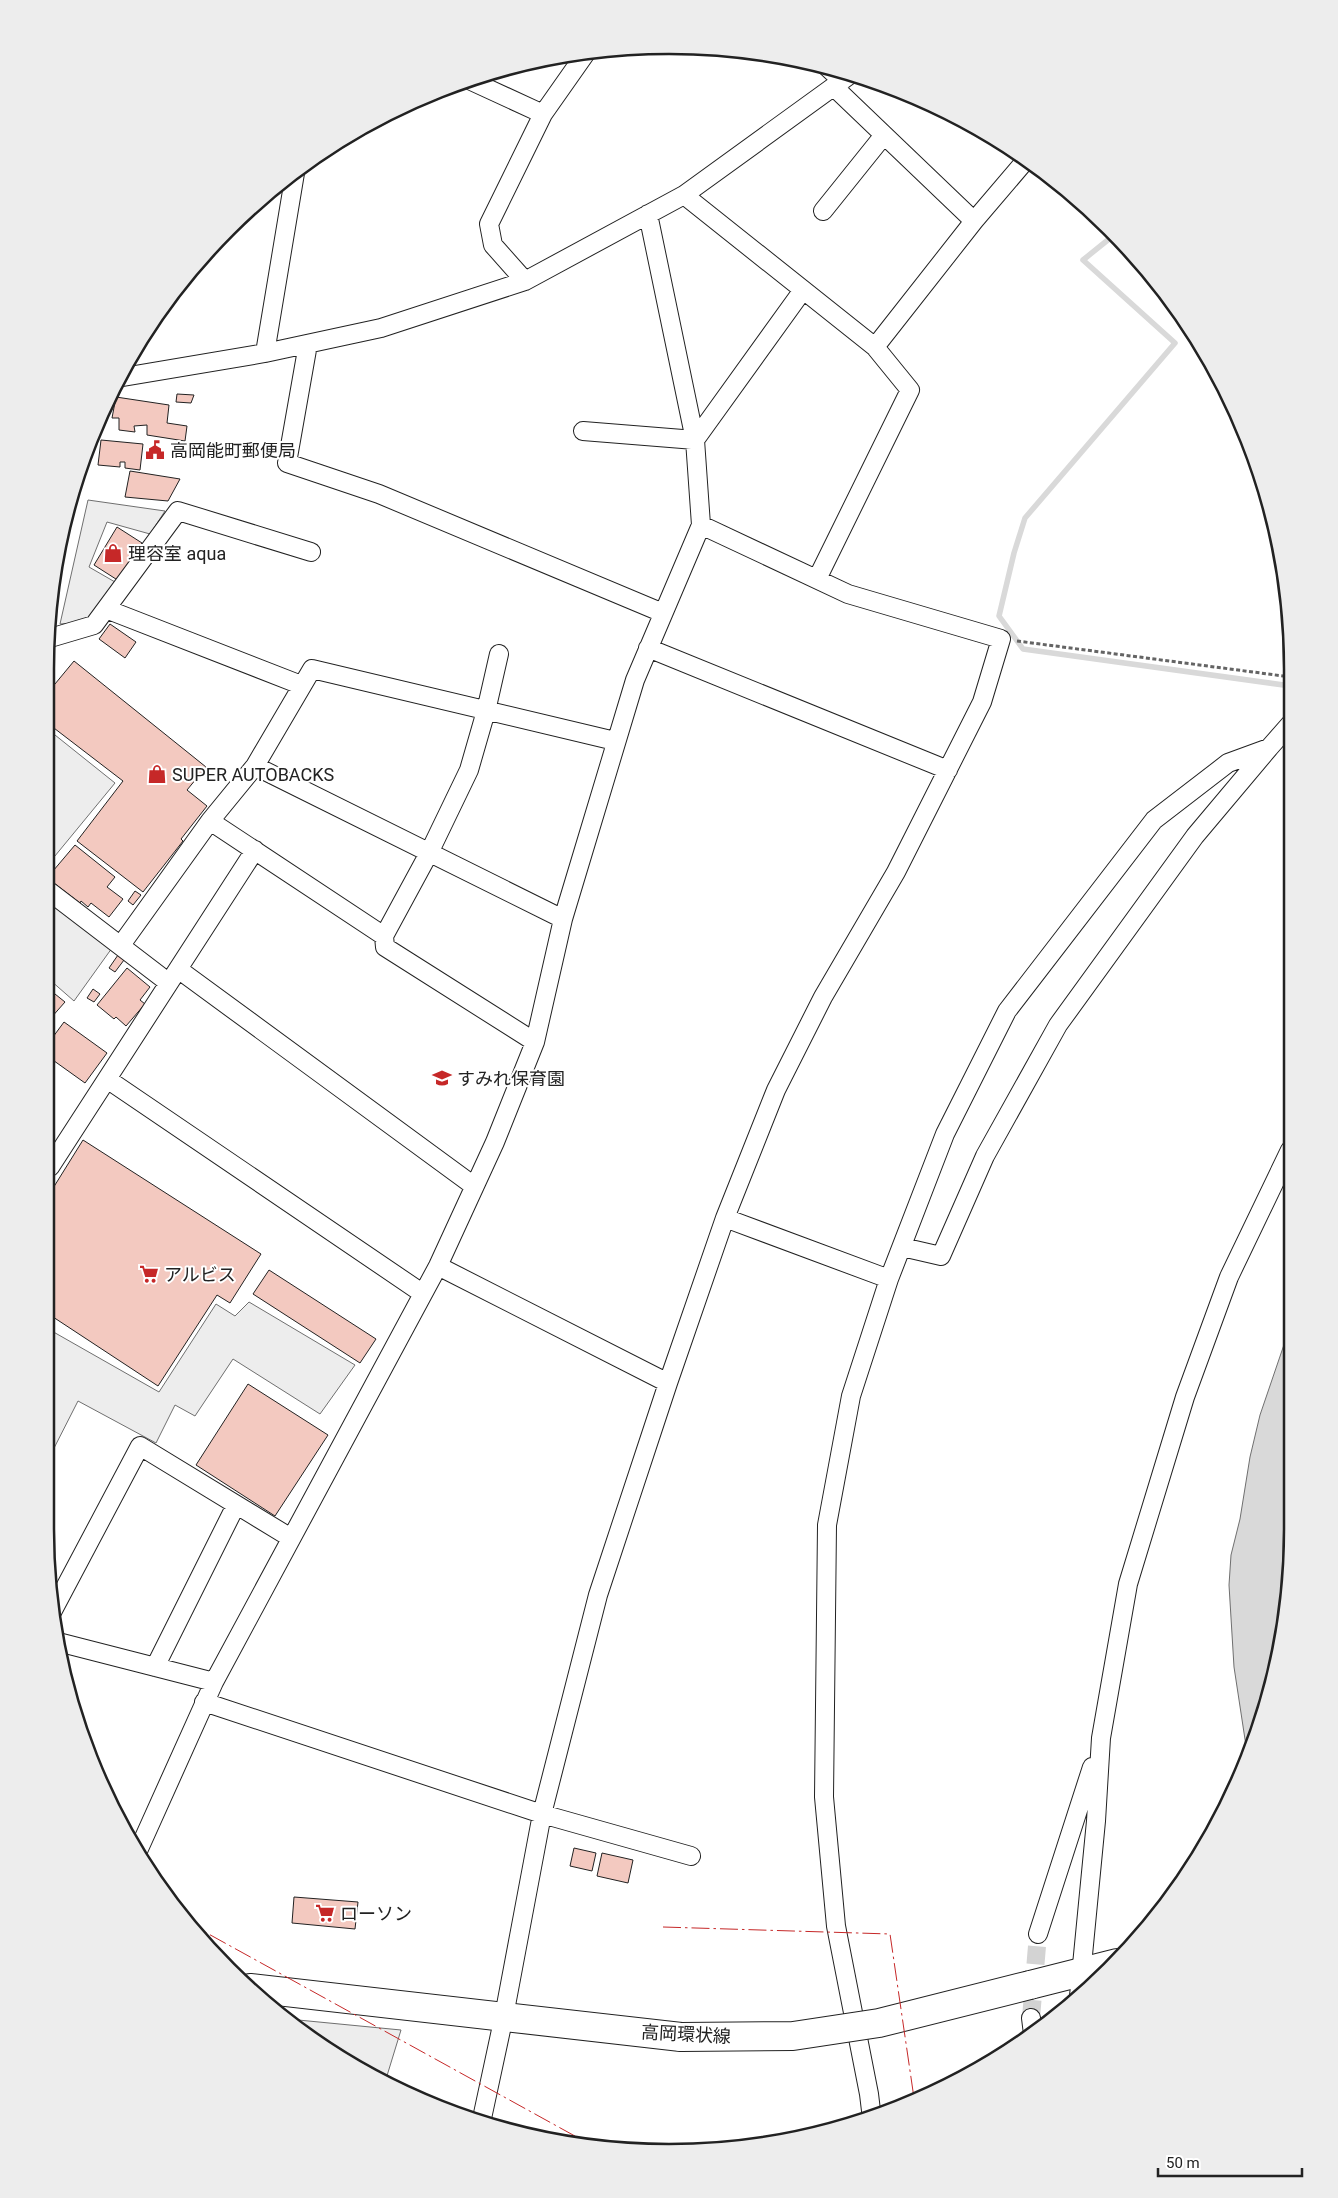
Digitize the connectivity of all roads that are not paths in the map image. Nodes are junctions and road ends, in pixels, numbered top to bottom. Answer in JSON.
{"nodes":[{"id":1,"x":581,"y":60,"type":"edge"},
{"id":2,"x":842,"y":81,"type":"edge"},
{"id":3,"x":478,"y":84,"type":"edge"},
{"id":4,"x":543,"y":114,"type":"junction"},
{"id":5,"x":884,"y":135,"type":"junction"},
{"id":6,"x":1022,"y":165,"type":"edge"},
{"id":7,"x":294,"y":181,"type":"edge"},
{"id":8,"x":684,"y":194,"type":"junction"},
{"id":9,"x":823,"y":211,"type":"dead end"},
{"id":10,"x":648,"y":214,"type":"junction"},
{"id":11,"x":974,"y":221,"type":"junction"},
{"id":12,"x":525,"y":281,"type":"junction"},
{"id":13,"x":803,"y":290,"type":"junction"},
{"id":14,"x":308,"y":344,"type":"junction"},
{"id":15,"x":875,"y":347,"type":"junction"},
{"id":16,"x":265,"y":353,"type":"junction"},
{"id":17,"x":128,"y":376,"type":"edge"},
{"id":18,"x":584,"y":431,"type":"dead end"},
{"id":19,"x":695,"y":440,"type":"junction"},
{"id":20,"x":701,"y":525,"type":"junction"},
{"id":21,"x":311,"y":552,"type":"dead end"},
{"id":22,"x":816,"y":579,"type":"junction"},
{"id":23,"x":106,"y":609,"type":"junction"},
{"id":24,"x":663,"y":613,"type":"junction"},
{"id":25,"x":55,"y":637,"type":"edge"},
{"id":26,"x":648,"y":648,"type":"junction"},
{"id":27,"x":499,"y":654,"type":"dead end"},
{"id":28,"x":301,"y":685,"type":"junction"},
{"id":29,"x":486,"y":710,"type":"junction"},
{"id":30,"x":1284,"y":731,"type":"edge"},
{"id":31,"x":616,"y":742,"type":"junction"},
{"id":32,"x":1269,"y":748,"type":"junction"},
{"id":33,"x":255,"y":766,"type":"junction"},
{"id":34,"x":948,"y":770,"type":"junction"},
{"id":35,"x":210,"y":821,"type":"junction"},
{"id":36,"x":255,"y":850,"type":"junction"},
{"id":37,"x":429,"y":853,"type":"junction"},
{"id":38,"x":54,"y":895,"type":"edge"},
{"id":39,"x":563,"y":919,"type":"junction"},
{"id":40,"x":384,"y":936,"type":"junction"},
{"id":41,"x":120,"y":944,"type":"junction"},
{"id":42,"x":174,"y":976,"type":"junction"},
{"id":43,"x":535,"y":1042,"type":"junction"},
{"id":44,"x":107,"y":1079,"type":"junction"},
{"id":45,"x":54,"y":1161,"type":"edge"},
{"id":46,"x":1284,"y":1162,"type":"edge"},
{"id":47,"x":474,"y":1186,"type":"junction"},
{"id":48,"x":725,"y":1218,"type":"junction"},
{"id":49,"x":902,"y":1247,"type":"junction"},
{"id":50,"x":438,"y":1266,"type":"junction"},
{"id":51,"x":890,"y":1280,"type":"junction"},
{"id":52,"x":422,"y":1293,"type":"junction"},
{"id":53,"x":668,"y":1382,"type":"junction"},
{"id":54,"x":236,"y":1505,"type":"junction"},
{"id":55,"x":291,"y":1538,"type":"junction"},
{"id":56,"x":58,"y":1601,"type":"edge"},
{"id":57,"x":65,"y":1644,"type":"edge"},
{"id":58,"x":155,"y":1668,"type":"junction"},
{"id":59,"x":214,"y":1682,"type":"junction"},
{"id":60,"x":204,"y":1702,"type":"junction"},
{"id":61,"x":1101,"y":1738,"type":"junction"},
{"id":62,"x":542,"y":1814,"type":"junction"},
{"id":63,"x":141,"y":1845,"type":"edge"},
{"id":64,"x":691,"y":1856,"type":"dead end"},
{"id":65,"x":1038,"y":1934,"type":"tunnel mouth"},
{"id":66,"x":1093,"y":1975,"type":"edge"},
{"id":67,"x":260,"y":1989,"type":"edge"},
{"id":68,"x":504,"y":2016,"type":"junction"},
{"id":69,"x":871,"y":2110,"type":"edge"},
{"id":70,"x":483,"y":2115,"type":"edge"}],
"edges":[{"from":1,"to":4,"type":"street"},
{"from":2,"to":5,"type":"street"},
{"from":2,"to":8,"type":"street"},
{"from":3,"to":4,"type":"street"},
{"from":4,"to":12,"type":"street"},
{"from":5,"to":9,"type":"street"},
{"from":5,"to":11,"type":"street"},
{"from":6,"to":11,"type":"street"},
{"from":7,"to":16,"type":"street"},
{"from":8,"to":10,"type":"street"},
{"from":8,"to":13,"type":"street"},
{"from":10,"to":12,"type":"street"},
{"from":10,"to":19,"type":"street"},
{"from":11,"to":15,"type":"street"},
{"from":12,"to":14,"type":"street"},
{"from":13,"to":15,"type":"street"},
{"from":13,"to":19,"type":"street"},
{"from":14,"to":16,"type":"street"},
{"from":14,"to":24,"type":"street"},
{"from":15,"to":22,"type":"street"},
{"from":16,"to":17,"type":"street"},
{"from":18,"to":19,"type":"street"},
{"from":19,"to":20,"type":"street"},
{"from":20,"to":22,"type":"street"},
{"from":20,"to":24,"type":"street"},
{"from":21,"to":23,"type":"street"},
{"from":22,"to":34,"type":"street"},
{"from":23,"to":25,"type":"street"},
{"from":23,"to":28,"type":"street"},
{"from":24,"to":26,"type":"street"},
{"from":26,"to":31,"type":"street"},
{"from":26,"to":34,"type":"street"},
{"from":27,"to":29,"type":"street"},
{"from":28,"to":29,"type":"street"},
{"from":28,"to":33,"type":"street"},
{"from":29,"to":31,"type":"street"},
{"from":29,"to":37,"type":"street"},
{"from":30,"to":32,"type":"street"},
{"from":31,"to":39,"type":"street"},
{"from":32,"to":49,"type":"street"},
{"from":32,"to":49,"type":"street"},
{"from":33,"to":35,"type":"street"},
{"from":33,"to":37,"type":"street"},
{"from":34,"to":48,"type":"street"},
{"from":35,"to":36,"type":"street"},
{"from":35,"to":41,"type":"street"},
{"from":36,"to":40,"type":"street"},
{"from":36,"to":42,"type":"street"},
{"from":37,"to":39,"type":"street"},
{"from":37,"to":40,"type":"street"},
{"from":38,"to":41,"type":"street"},
{"from":39,"to":43,"type":"street"},
{"from":40,"to":43,"type":"street"},
{"from":41,"to":42,"type":"street"},
{"from":42,"to":44,"type":"street"},
{"from":42,"to":47,"type":"street"},
{"from":43,"to":47,"type":"street"},
{"from":44,"to":45,"type":"street"},
{"from":44,"to":52,"type":"street"},
{"from":46,"to":61,"type":"street"},
{"from":47,"to":50,"type":"street"},
{"from":48,"to":51,"type":"street"},
{"from":48,"to":53,"type":"street"},
{"from":49,"to":51,"type":"street"},
{"from":50,"to":52,"type":"street"},
{"from":50,"to":53,"type":"street"},
{"from":51,"to":69,"type":"street"},
{"from":52,"to":55,"type":"street"},
{"from":53,"to":62,"type":"street"},
{"from":54,"to":55,"type":"street"},
{"from":54,"to":56,"type":"street"},
{"from":54,"to":58,"type":"street"},
{"from":55,"to":59,"type":"street"},
{"from":57,"to":58,"type":"street"},
{"from":58,"to":59,"type":"street"},
{"from":59,"to":60,"type":"street"},
{"from":60,"to":62,"type":"street"},
{"from":60,"to":63,"type":"street"},
{"from":61,"to":65,"type":"street"},
{"from":61,"to":66,"type":"street"},
{"from":62,"to":64,"type":"street"},
{"from":62,"to":68,"type":"street"},
{"from":66,"to":68,"type":"main road","name":"高岡環状線","bridge":true},
{"from":67,"to":68,"type":"main road","name":"高岡環状線"},
{"from":68,"to":70,"type":"street"}]}
